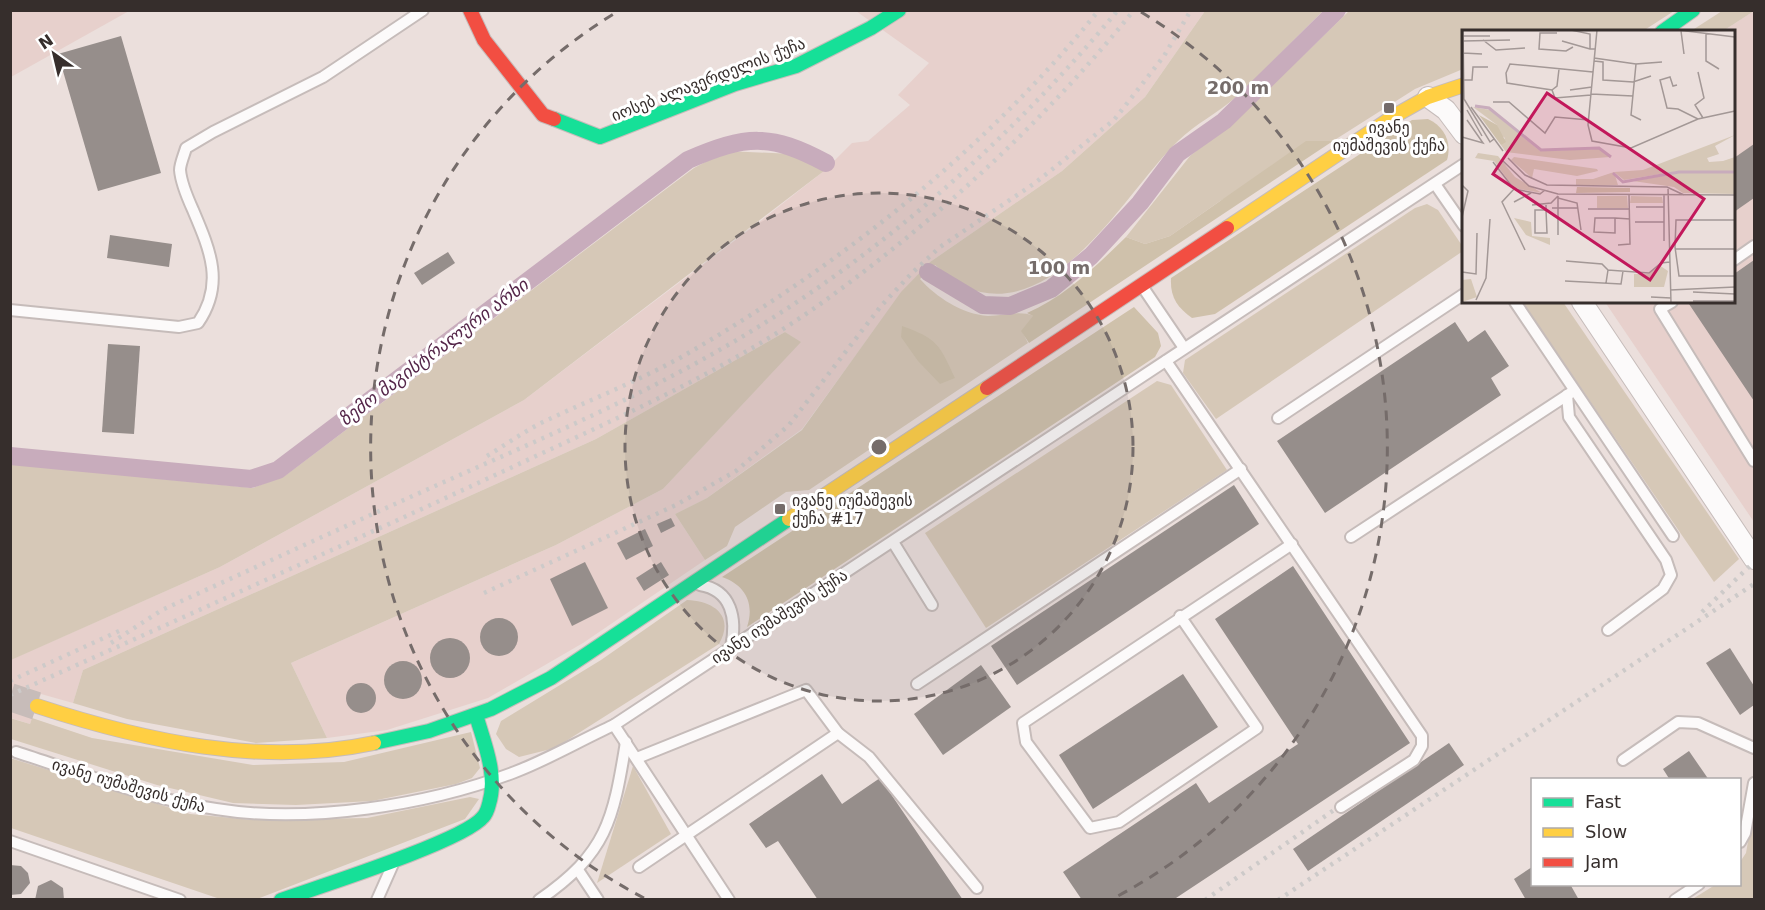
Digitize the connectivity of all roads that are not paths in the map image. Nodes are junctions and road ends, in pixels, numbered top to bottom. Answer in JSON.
{"nodes":[{"id":1,"x":423,"y":10,"type":"edge"},
{"id":2,"x":470,"y":10,"type":"edge"},
{"id":3,"x":899,"y":10,"type":"edge"},
{"id":4,"x":1693,"y":10,"type":"edge"},
{"id":5,"x":1665,"y":30,"type":"edge"},
{"id":6,"x":1462,"y":86,"type":"edge"},
{"id":7,"x":1428,"y":97,"type":"junction"},
{"id":8,"x":1462,"y":131,"type":"edge"},
{"id":9,"x":1462,"y":165,"type":"edge"},
{"id":10,"x":1435,"y":184,"type":"junction"},
{"id":11,"x":1462,"y":223,"type":"edge"},
{"id":12,"x":1755,"y":246,"type":"edge"},
{"id":13,"x":1735,"y":259,"type":"edge"},
{"id":14,"x":1140,"y":283,"type":"junction"},
{"id":15,"x":1462,"y":295,"type":"edge"},
{"id":16,"x":1516,"y":303,"type":"edge"},
{"id":17,"x":1583,"y":303,"type":"edge"},
{"id":18,"x":1670,"y":303,"type":"edge"},
{"id":19,"x":10,"y":310,"type":"edge"},
{"id":20,"x":1184,"y":348,"type":"junction"},
{"id":21,"x":1166,"y":361,"type":"junction"},
{"id":22,"x":1571,"y":393,"type":"junction"},
{"id":23,"x":1278,"y":418,"type":"dead end"},
{"id":24,"x":1755,"y":461,"type":"edge"},
{"id":25,"x":1241,"y":469,"type":"junction"},
{"id":26,"x":1673,"y":536,"type":"dead end"},
{"id":27,"x":1351,"y":537,"type":"dead end"},
{"id":28,"x":893,"y":542,"type":"junction"},
{"id":29,"x":1292,"y":544,"type":"junction"},
{"id":30,"x":1755,"y":559,"type":"edge"},
{"id":31,"x":689,"y":583,"type":"junction"},
{"id":32,"x":932,"y":605,"type":"dead end"},
{"id":33,"x":1180,"y":616,"type":"junction"},
{"id":34,"x":1608,"y":630,"type":"dead end"},
{"id":35,"x":731,"y":647,"type":"junction"},
{"id":36,"x":917,"y":684,"type":"dead end"},
{"id":37,"x":37,"y":706,"type":"tunnel mouth"},
{"id":38,"x":476,"y":715,"type":"junction"},
{"id":39,"x":614,"y":725,"type":"junction"},
{"id":40,"x":838,"y":733,"type":"junction"},
{"id":41,"x":626,"y":742,"type":"junction"},
{"id":42,"x":1755,"y":748,"type":"edge"},
{"id":43,"x":16,"y":752,"type":"dead end"},
{"id":44,"x":637,"y":758,"type":"junction"},
{"id":45,"x":1623,"y":760,"type":"dead end"},
{"id":46,"x":492,"y":780,"type":"junction"},
{"id":47,"x":1755,"y":783,"type":"edge"},
{"id":48,"x":1341,"y":807,"type":"dead end"},
{"id":49,"x":686,"y":835,"type":"junction"},
{"id":50,"x":1741,"y":840,"type":"edge"},
{"id":51,"x":10,"y":841,"type":"edge"},
{"id":52,"x":397,"y":855,"type":"junction"},
{"id":53,"x":639,"y":867,"type":"dead end"},
{"id":54,"x":578,"y":870,"type":"junction"},
{"id":55,"x":1697,"y":886,"type":"edge"},
{"id":56,"x":977,"y":888,"type":"dead end"},
{"id":57,"x":180,"y":900,"type":"edge"},
{"id":58,"x":280,"y":900,"type":"edge"},
{"id":59,"x":377,"y":900,"type":"edge"},
{"id":60,"x":539,"y":900,"type":"edge"},
{"id":61,"x":598,"y":900,"type":"edge"},
{"id":62,"x":729,"y":900,"type":"edge"},
{"id":63,"x":1675,"y":900,"type":"edge"}],
"edges":[{"from":1,"to":19,"type":"lane"},
{"from":2,"to":3,"type":"street","name":"იოსებ ალავერდელის ქუჩა"},
{"from":4,"to":5,"type":"street"},
{"from":6,"to":7,"type":"street"},
{"from":7,"to":8,"type":"street"},
{"from":7,"to":14,"type":"street"},
{"from":9,"to":10,"type":"lane","name":"ივანე იუმაშევის ქუჩა"},
{"from":10,"to":11,"type":"lane"},
{"from":10,"to":20,"type":"lane","name":"ივანე იუმაშევის ქუჩა"},
{"from":12,"to":13,"type":"lane"},
{"from":14,"to":20,"type":"lane"},
{"from":14,"to":31,"type":"street"},
{"from":15,"to":23,"type":"lane"},
{"from":16,"to":22,"type":"lane"},
{"from":17,"to":30,"type":"street"},
{"from":18,"to":24,"type":"lane"},
{"from":20,"to":21,"type":"lane","name":"ივანე იუმაშევის ქუჩა"},
{"from":21,"to":25,"type":"lane"},
{"from":21,"to":28,"type":"lane","name":"ივანე იუმაშევის ქუჩა"},
{"from":22,"to":26,"type":"lane"},
{"from":22,"to":27,"type":"lane"},
{"from":22,"to":34,"type":"lane"},
{"from":25,"to":29,"type":"lane"},
{"from":25,"to":36,"type":"lane"},
{"from":28,"to":32,"type":"lane"},
{"from":28,"to":35,"type":"lane","name":"ივანე იუმაშევის ქუჩა"},
{"from":29,"to":33,"type":"lane"},
{"from":29,"to":48,"type":"lane"},
{"from":31,"to":35,"type":"lane"},
{"from":31,"to":38,"type":"street"},
{"from":33,"to":33,"type":"lane"},
{"from":35,"to":39,"type":"lane","name":"ივანე იუმაშევის ქუჩა"},
{"from":37,"to":38,"type":"street"},
{"from":38,"to":46,"type":"street"},
{"from":39,"to":41,"type":"lane"},
{"from":39,"to":46,"type":"lane","name":"ივანე იუმაშევის ქუჩა"},
{"from":40,"to":44,"type":"lane"},
{"from":40,"to":49,"type":"lane"},
{"from":40,"to":56,"type":"lane"},
{"from":41,"to":44,"type":"lane"},
{"from":41,"to":54,"type":"lane"},
{"from":42,"to":45,"type":"lane"},
{"from":43,"to":46,"type":"lane","name":"ივანე იუმაშევის ქუჩა"},
{"from":44,"to":49,"type":"lane"},
{"from":46,"to":52,"type":"street"},
{"from":47,"to":50,"type":"lane"},
{"from":49,"to":53,"type":"lane"},
{"from":49,"to":62,"type":"lane"},
{"from":51,"to":57,"type":"lane"},
{"from":52,"to":58,"type":"street"},
{"from":52,"to":59,"type":"lane"},
{"from":54,"to":60,"type":"lane"},
{"from":54,"to":61,"type":"lane"},
{"from":55,"to":63,"type":"lane"}]}
